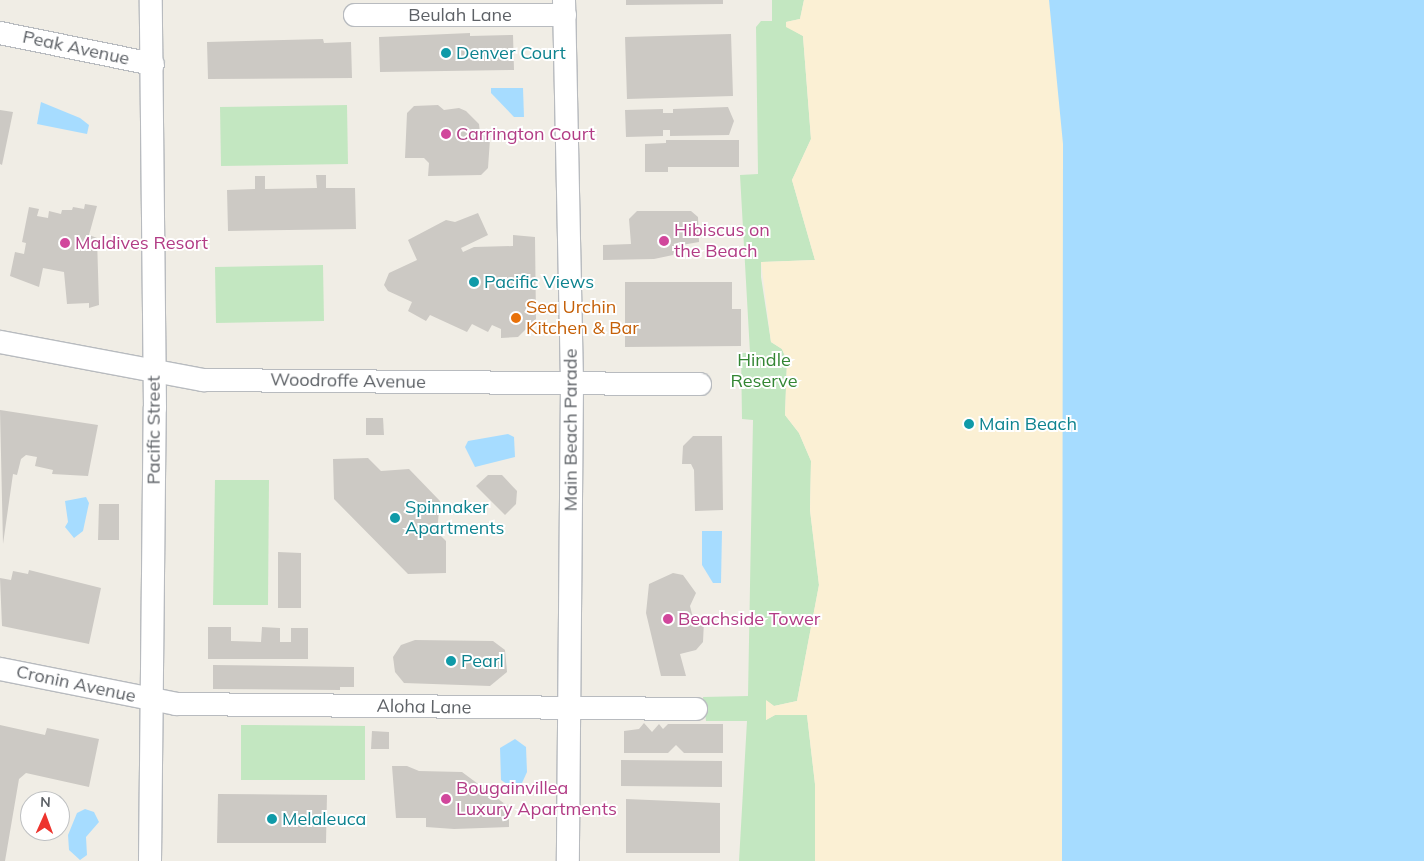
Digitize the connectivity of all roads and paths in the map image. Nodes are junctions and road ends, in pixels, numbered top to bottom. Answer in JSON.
{"nodes":[{"id":1,"x":151,"y":0,"type":"edge"},
{"id":2,"x":565,"y":8,"type":"edge"},
{"id":3,"x":355,"y":15,"type":"dead end"},
{"id":4,"x":0,"y":33,"type":"edge"},
{"id":5,"x":153,"y":64,"type":"junction"},
{"id":6,"x":0,"y":342,"type":"edge"},
{"id":7,"x":155,"y":374,"type":"junction"},
{"id":8,"x":572,"y":384,"type":"junction"},
{"id":9,"x":700,"y":384,"type":"dead end"},
{"id":10,"x":0,"y":669,"type":"edge"},
{"id":11,"x":152,"y":700,"type":"junction"},
{"id":12,"x":569,"y":709,"type":"junction"},
{"id":13,"x":696,"y":709,"type":"dead end"},
{"id":14,"x":150,"y":861,"type":"edge"},
{"id":15,"x":568,"y":861,"type":"edge"}],
"edges":[{"from":1,"to":5,"type":"street","name":"Pacific Street"},
{"from":2,"to":3,"type":"street","name":"Beulah Lane"},
{"from":2,"to":8,"type":"street","name":"Main Beach Parade"},
{"from":4,"to":5,"type":"street","name":"Peak Avenue"},
{"from":5,"to":7,"type":"street","name":"Pacific Street"},
{"from":6,"to":7,"type":"street","name":"Woodroffe Avenue"},
{"from":7,"to":8,"type":"street","name":"Woodroffe Avenue"},
{"from":7,"to":11,"type":"street","name":"Pacific Street"},
{"from":8,"to":9,"type":"street","name":"Woodroffe Avenue"},
{"from":8,"to":12,"type":"street","name":"Main Beach Parade"},
{"from":10,"to":11,"type":"street","name":"Cronin Avenue"},
{"from":11,"to":12,"type":"street","name":"Aloha Lane"},
{"from":11,"to":14,"type":"street","name":"Pacific Street"},
{"from":12,"to":13,"type":"street","name":"Aloha Lane"},
{"from":12,"to":15,"type":"street","name":"Main Beach Parade"}]}
